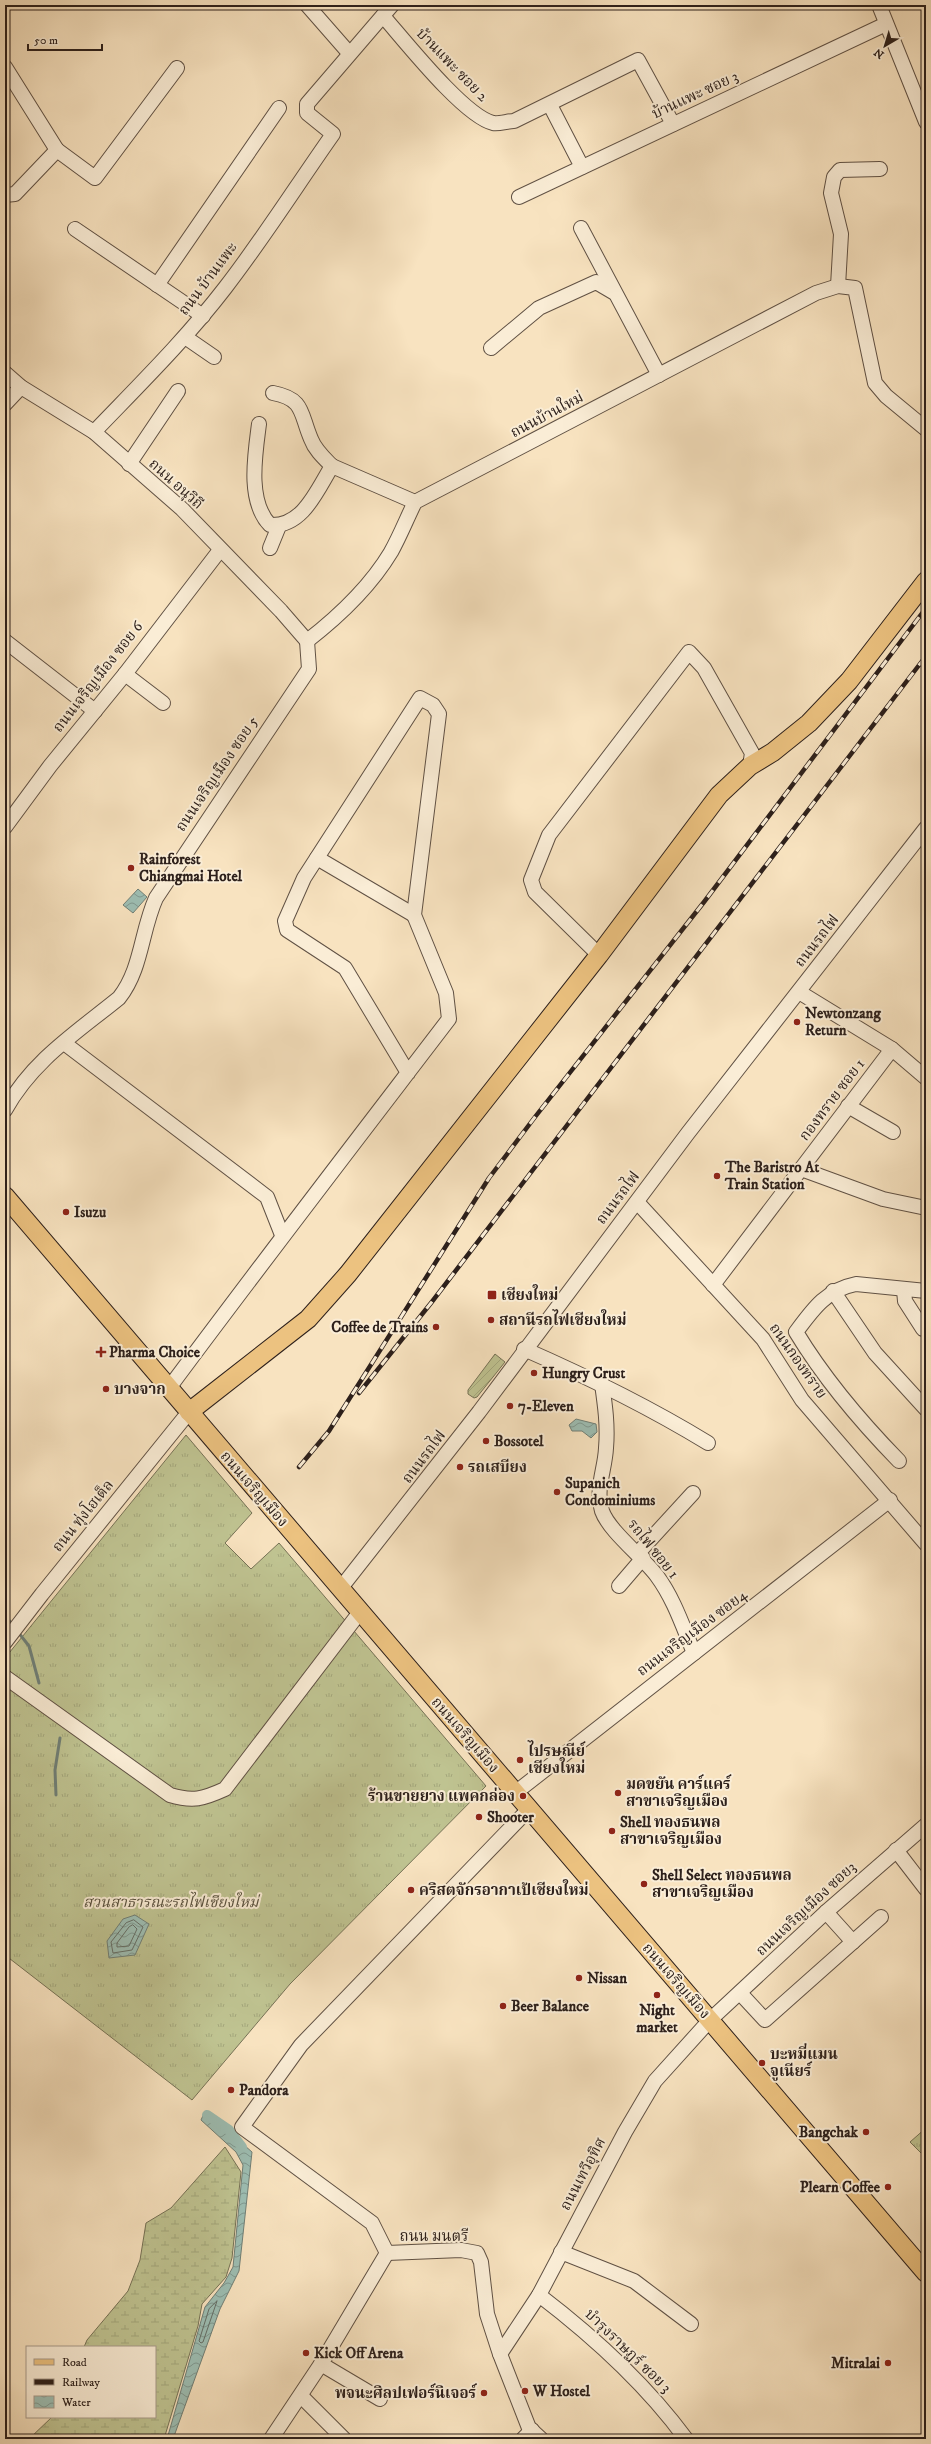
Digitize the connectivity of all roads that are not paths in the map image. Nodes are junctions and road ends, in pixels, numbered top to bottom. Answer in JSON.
{"nodes":[{"id":1,"x":307,"y":5,"type":"edge"},
{"id":2,"x":392,"y":5,"type":"edge"},
{"id":3,"x":882,"y":14,"type":"edge"},
{"id":4,"x":383,"y":16,"type":"junction"},
{"id":5,"x":349,"y":53,"type":"junction"},
{"id":6,"x":5,"y":67,"type":"edge"},
{"id":7,"x":177,"y":68,"type":"dead end"},
{"id":8,"x":550,"y":105,"type":"junction"},
{"id":9,"x":279,"y":108,"type":"dead end"},
{"id":10,"x":926,"y":122,"type":"edge"},
{"id":11,"x":673,"y":124,"type":"junction"},
{"id":12,"x":57,"y":150,"type":"junction"},
{"id":13,"x":582,"y":167,"type":"junction"},
{"id":14,"x":880,"y":169,"type":"dead end"},
{"id":15,"x":5,"y":196,"type":"edge"},
{"id":16,"x":519,"y":197,"type":"dead end"},
{"id":17,"x":581,"y":228,"type":"dead end"},
{"id":18,"x":75,"y":230,"type":"dead end"},
{"id":19,"x":157,"y":285,"type":"junction"},
{"id":20,"x":838,"y":286,"type":"junction"},
{"id":21,"x":614,"y":292,"type":"junction"},
{"id":22,"x":203,"y":316,"type":"junction"},
{"id":23,"x":185,"y":336,"type":"junction"},
{"id":24,"x":491,"y":348,"type":"dead end"},
{"id":25,"x":214,"y":357,"type":"dead end"},
{"id":26,"x":5,"y":373,"type":"edge"},
{"id":27,"x":659,"y":375,"type":"junction"},
{"id":28,"x":21,"y":387,"type":"junction"},
{"id":29,"x":178,"y":391,"type":"dead end"},
{"id":30,"x":273,"y":393,"type":"dead end"},
{"id":31,"x":5,"y":404,"type":"edge"},
{"id":32,"x":259,"y":424,"type":"dead end"},
{"id":33,"x":926,"y":429,"type":"edge"},
{"id":34,"x":94,"y":432,"type":"junction"},
{"id":35,"x":129,"y":464,"type":"junction"},
{"id":36,"x":332,"y":466,"type":"junction"},
{"id":37,"x":416,"y":502,"type":"junction"},
{"id":38,"x":280,"y":526,"type":"junction"},
{"id":39,"x":270,"y":548,"type":"dead end"},
{"id":40,"x":220,"y":550,"type":"junction"},
{"id":41,"x":926,"y":581,"type":"edge"},
{"id":42,"x":5,"y":641,"type":"edge"},
{"id":43,"x":307,"y":641,"type":"junction"},
{"id":44,"x":125,"y":674,"type":"junction"},
{"id":45,"x":163,"y":702,"type":"dead end"},
{"id":46,"x":95,"y":711,"type":"junction"},
{"id":47,"x":750,"y":766,"type":"junction"},
{"id":48,"x":5,"y":827,"type":"edge"},
{"id":49,"x":926,"y":828,"type":"edge"},
{"id":50,"x":317,"y":858,"type":"junction"},
{"id":51,"x":414,"y":915,"type":"junction"},
{"id":52,"x":599,"y":954,"type":"junction"},
{"id":53,"x":799,"y":992,"type":"junction"},
{"id":54,"x":64,"y":1042,"type":"junction"},
{"id":55,"x":892,"y":1050,"type":"junction"},
{"id":56,"x":408,"y":1073,"type":"junction"},
{"id":57,"x":926,"y":1078,"type":"edge"},
{"id":58,"x":848,"y":1106,"type":"junction"},
{"id":59,"x":5,"y":1110,"type":"edge"},
{"id":60,"x":893,"y":1132,"type":"dead end"},
{"id":61,"x":801,"y":1170,"type":"junction"},
{"id":62,"x":5,"y":1196,"type":"edge"},
{"id":63,"x":637,"y":1202,"type":"junction"},
{"id":64,"x":926,"y":1208,"type":"edge"},
{"id":65,"x":282,"y":1235,"type":"junction"},
{"id":66,"x":713,"y":1285,"type":"junction"},
{"id":67,"x":904,"y":1290,"type":"junction"},
{"id":68,"x":833,"y":1291,"type":"junction"},
{"id":69,"x":926,"y":1291,"type":"edge"},
{"id":70,"x":923,"y":1329,"type":"dead end"},
{"id":71,"x":524,"y":1349,"type":"junction"},
{"id":72,"x":602,"y":1384,"type":"junction"},
{"id":73,"x":171,"y":1391,"type":"junction"},
{"id":74,"x":207,"y":1399,"type":"junction"},
{"id":75,"x":926,"y":1409,"type":"edge"},
{"id":76,"x":189,"y":1412,"type":"junction"},
{"id":77,"x":205,"y":1431,"type":"junction"},
{"id":78,"x":708,"y":1443,"type":"dead end"},
{"id":79,"x":899,"y":1461,"type":"dead end"},
{"id":80,"x":693,"y":1493,"type":"dead end"},
{"id":81,"x":890,"y":1500,"type":"junction"},
{"id":82,"x":926,"y":1544,"type":"edge"},
{"id":83,"x":640,"y":1555,"type":"junction"},
{"id":84,"x":619,"y":1586,"type":"dead end"},
{"id":85,"x":340,"y":1590,"type":"junction"},
{"id":86,"x":360,"y":1612,"type":"junction"},
{"id":87,"x":7,"y":1640,"type":"edge"},
{"id":88,"x":694,"y":1653,"type":"junction"},
{"id":89,"x":5,"y":1678,"type":"edge"},
{"id":90,"x":515,"y":1793,"type":"junction"},
{"id":91,"x":529,"y":1809,"type":"junction"},
{"id":92,"x":926,"y":1825,"type":"edge"},
{"id":93,"x":896,"y":1850,"type":"junction"},
{"id":94,"x":926,"y":1889,"type":"edge"},
{"id":95,"x":826,"y":1912,"type":"junction"},
{"id":96,"x":881,"y":1917,"type":"dead end"},
{"id":97,"x":853,"y":1942,"type":"junction"},
{"id":98,"x":740,"y":1993,"type":"junction"},
{"id":99,"x":710,"y":2020,"type":"junction"},
{"id":100,"x":561,"y":2252,"type":"junction"},
{"id":101,"x":387,"y":2253,"type":"junction"},
{"id":102,"x":926,"y":2272,"type":"edge"},
{"id":103,"x":539,"y":2295,"type":"junction"},
{"id":104,"x":691,"y":2324,"type":"dead end"},
{"id":105,"x":500,"y":2354,"type":"junction"},
{"id":106,"x":321,"y":2364,"type":"junction"},
{"id":107,"x":300,"y":2396,"type":"junction"},
{"id":108,"x":380,"y":2399,"type":"dead end"},
{"id":109,"x":532,"y":2436,"type":"edge"},
{"id":110,"x":271,"y":2439,"type":"edge"},
{"id":111,"x":344,"y":2439,"type":"edge"},
{"id":112,"x":686,"y":2439,"type":"edge"}],
"edges":[{"from":1,"to":5,"type":"street"},
{"from":2,"to":4,"type":"street"},
{"from":3,"to":10,"type":"street"},
{"from":3,"to":11,"type":"street","name":"บ้านแพะ ซอย 3"},
{"from":4,"to":5,"type":"street"},
{"from":4,"to":8,"type":"street","name":"บ้านแพะ ซอย 2"},
{"from":5,"to":22,"type":"street","name":"ถนน บ้านแพะ"},
{"from":6,"to":12,"type":"street"},
{"from":7,"to":12,"type":"street"},
{"from":8,"to":11,"type":"street","name":"บ้านแพะ ซอย 2"},
{"from":8,"to":13,"type":"street"},
{"from":9,"to":19,"type":"street"},
{"from":11,"to":13,"type":"street","name":"บ้านแพะ ซอย 3"},
{"from":12,"to":15,"type":"street"},
{"from":13,"to":16,"type":"street","name":"บ้านแพะ ซอย 3"},
{"from":14,"to":20,"type":"street"},
{"from":17,"to":21,"type":"street"},
{"from":18,"to":19,"type":"street"},
{"from":19,"to":22,"type":"street"},
{"from":20,"to":27,"type":"street","name":"ถนนบ้านใหม่"},
{"from":20,"to":33,"type":"street","name":"ถนนบ้านใหม่"},
{"from":21,"to":24,"type":"street"},
{"from":21,"to":27,"type":"street"},
{"from":22,"to":23,"type":"street","name":"ถนน บ้านแพะ"},
{"from":23,"to":25,"type":"street"},
{"from":23,"to":34,"type":"street","name":"ถนน บ้านแพะ"},
{"from":26,"to":28,"type":"street","name":"ถนน อนุวิถี"},
{"from":27,"to":37,"type":"street","name":"ถนนบ้านใหม่"},
{"from":28,"to":31,"type":"street"},
{"from":28,"to":34,"type":"street","name":"ถนน อนุวิถี"},
{"from":29,"to":35,"type":"street"},
{"from":30,"to":36,"type":"street"},
{"from":32,"to":38,"type":"street"},
{"from":34,"to":35,"type":"street","name":"ถนน อนุวิถี"},
{"from":35,"to":40,"type":"street","name":"ถนน อนุวิถี"},
{"from":36,"to":37,"type":"street"},
{"from":36,"to":38,"type":"street"},
{"from":37,"to":43,"type":"street"},
{"from":38,"to":39,"type":"street"},
{"from":40,"to":43,"type":"street","name":"ถนน อนุวิถี"},
{"from":40,"to":44,"type":"street","name":"ถนนเจริญเมือง ซอย 6"},
{"from":41,"to":47,"type":"main road"},
{"from":42,"to":46,"type":"street"},
{"from":43,"to":54,"type":"street","name":"ถนนเจริญเมือง ซอย 5"},
{"from":44,"to":45,"type":"street"},
{"from":44,"to":46,"type":"street","name":"ถนนเจริญเมือง ซอย 6"},
{"from":46,"to":48,"type":"street","name":"ถนนเจริญเมือง ซอย 6"},
{"from":47,"to":52,"type":"main road"},
{"from":47,"to":52,"type":"street"},
{"from":49,"to":53,"type":"street","name":"ถนนรถไฟ"},
{"from":50,"to":51,"type":"street"},
{"from":50,"to":51,"type":"street"},
{"from":50,"to":56,"type":"street"},
{"from":51,"to":56,"type":"street"},
{"from":52,"to":74,"type":"main road"},
{"from":53,"to":55,"type":"street"},
{"from":53,"to":63,"type":"street","name":"ถนนรถไฟ"},
{"from":54,"to":59,"type":"street","name":"ถนนเจริญเมือง ซอย 5"},
{"from":54,"to":65,"type":"street"},
{"from":55,"to":57,"type":"street"},
{"from":55,"to":58,"type":"street","name":"กองทราย ซอย 1"},
{"from":56,"to":65,"type":"street"},
{"from":58,"to":60,"type":"street"},
{"from":58,"to":61,"type":"street","name":"กองทราย ซอย 1"},
{"from":61,"to":64,"type":"street"},
{"from":61,"to":66,"type":"street","name":"กองทราย ซอย 1"},
{"from":62,"to":73,"type":"main road","name":"ถนนเจริญเมือง"},
{"from":63,"to":66,"type":"street","name":"ถนนกองทราย"},
{"from":63,"to":71,"type":"street","name":"ถนนรถไฟ"},
{"from":65,"to":73,"type":"street"},
{"from":66,"to":81,"type":"street","name":"ถนนกองทราย"},
{"from":67,"to":68,"type":"street"},
{"from":67,"to":69,"type":"street"},
{"from":67,"to":70,"type":"street"},
{"from":68,"to":75,"type":"street"},
{"from":68,"to":79,"type":"street"},
{"from":71,"to":72,"type":"street"},
{"from":71,"to":85,"type":"street","name":"ถนนรถไฟ"},
{"from":72,"to":78,"type":"street"},
{"from":72,"to":83,"type":"street","name":"รถไฟ ซอย 1"},
{"from":73,"to":74,"type":"main road"},
{"from":73,"to":76,"type":"main road","name":"ถนนเจริญเมือง"},
{"from":74,"to":76,"type":"main road"},
{"from":74,"to":77,"type":"main road"},
{"from":76,"to":77,"type":"main road","name":"ถนนเจริญเมือง"},
{"from":76,"to":87,"type":"street","name":"ถนน ทุ่งโฮเต็ล"},
{"from":77,"to":85,"type":"main road","name":"ถนนเจริญเมือง"},
{"from":80,"to":83,"type":"street"},
{"from":81,"to":82,"type":"street","name":"ถนนกองทราย"},
{"from":81,"to":88,"type":"street","name":"ถนนเจริญเมือง ซอย4"},
{"from":83,"to":84,"type":"street"},
{"from":83,"to":88,"type":"street","name":"รถไฟ ซอย 1"},
{"from":85,"to":86,"type":"main road","name":"ถนนเจริญเมือง"},
{"from":86,"to":89,"type":"street"},
{"from":86,"to":90,"type":"main road","name":"ถนนเจริญเมือง"},
{"from":88,"to":90,"type":"street","name":"ถนนเจริญเมือง ซอย4"},
{"from":90,"to":91,"type":"main road","name":"ถนนเจริญเมือง"},
{"from":91,"to":99,"type":"main road","name":"ถนนเจริญเมือง"},
{"from":91,"to":101,"type":"street"},
{"from":92,"to":93,"type":"street","name":"ถนนเจริญเมือง ซอย3"},
{"from":93,"to":94,"type":"street"},
{"from":93,"to":95,"type":"street","name":"ถนนเจริญเมือง ซอย3"},
{"from":95,"to":97,"type":"street"},
{"from":95,"to":98,"type":"street","name":"ถนนเจริญเมือง ซอย3"},
{"from":96,"to":97,"type":"street"},
{"from":97,"to":98,"type":"street"},
{"from":98,"to":99,"type":"street","name":"ถนนเจริญเมือง ซอย3"},
{"from":99,"to":100,"type":"street","name":"ถนนเทวีอุทิศ"},
{"from":99,"to":102,"type":"main road","name":"ถนนเจริญเมือง"},
{"from":100,"to":103,"type":"street","name":"ถนนเทวีอุทิศ"},
{"from":100,"to":104,"type":"street"},
{"from":101,"to":105,"type":"street","name":"ถนน มนตรี"},
{"from":101,"to":106,"type":"street","name":"ถนน มนตรี"},
{"from":103,"to":105,"type":"street","name":"ถนนเทวีอุทิศ"},
{"from":103,"to":112,"type":"street","name":"บำรุงราษฏร์ ซอย 3"},
{"from":105,"to":109,"type":"street","name":"ถนน มนตรี"},
{"from":106,"to":107,"type":"street","name":"ถนน มนตรี"},
{"from":106,"to":108,"type":"street"},
{"from":107,"to":110,"type":"street","name":"ถนน มนตรี"},
{"from":107,"to":111,"type":"street"}]}
